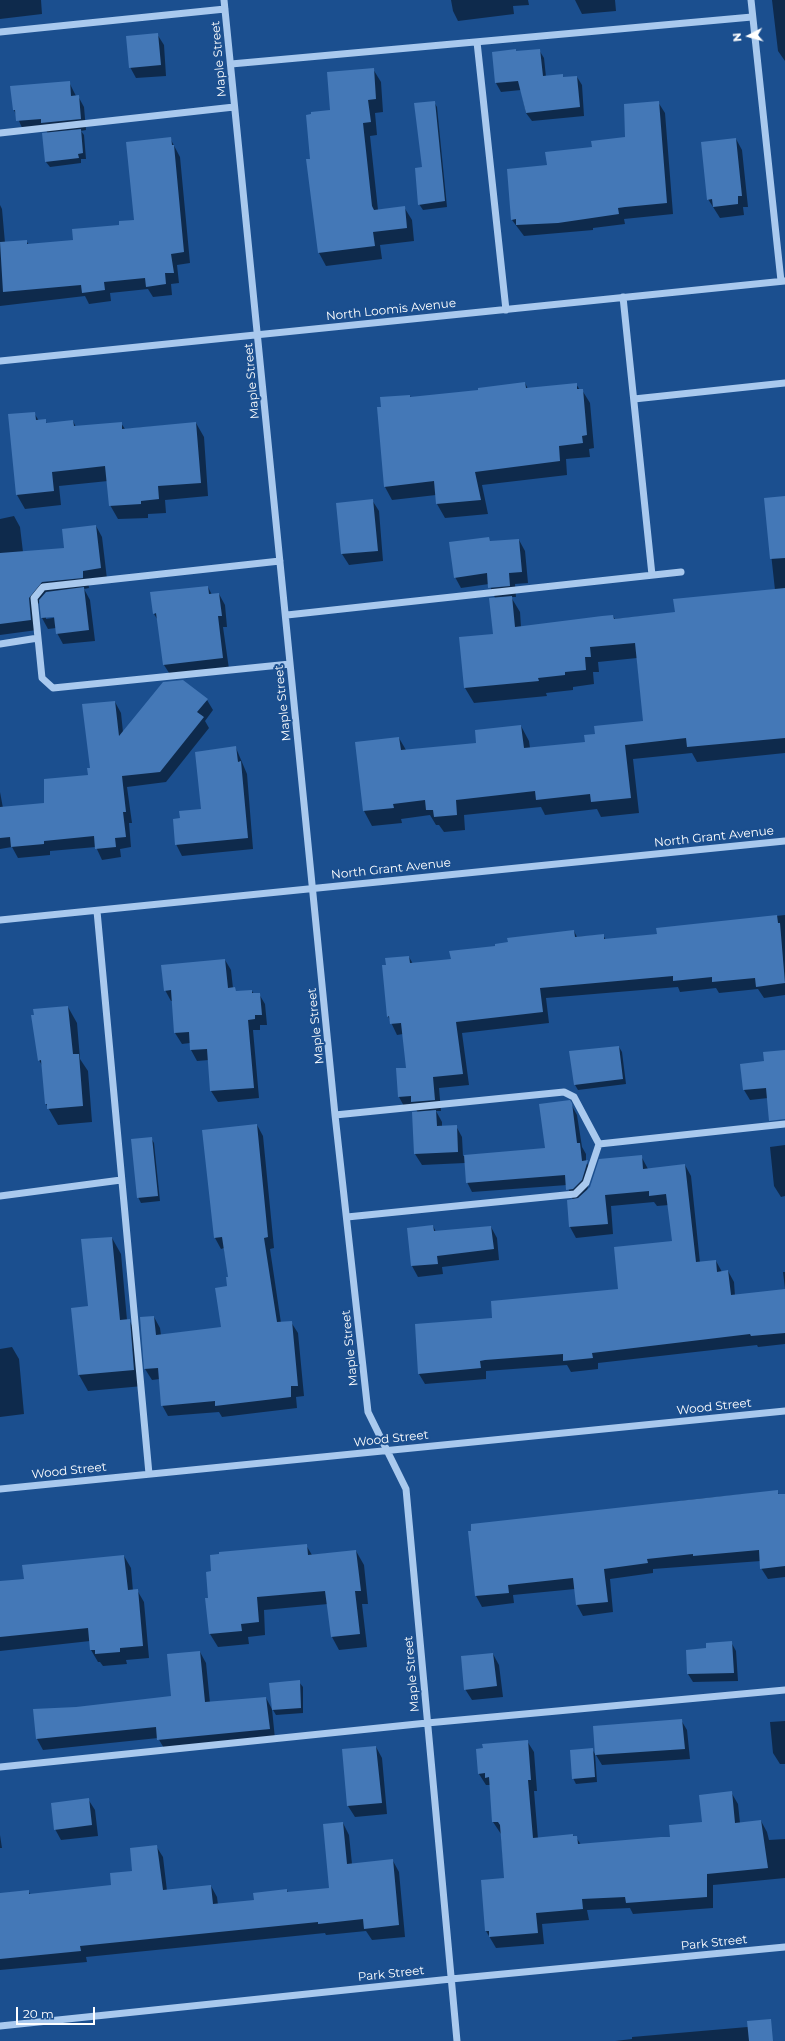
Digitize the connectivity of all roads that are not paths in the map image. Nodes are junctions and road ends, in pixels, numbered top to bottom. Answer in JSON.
{"nodes":[{"id":1,"x":224,"y":0,"type":"edge"},
{"id":2,"x":751,"y":0,"type":"edge"},
{"id":3,"x":225,"y":9,"type":"junction"},
{"id":4,"x":752,"y":17,"type":"junction"},
{"id":5,"x":0,"y":32,"type":"edge"},
{"id":6,"x":477,"y":42,"type":"junction"},
{"id":7,"x":231,"y":64,"type":"junction"},
{"id":8,"x":234,"y":107,"type":"junction"},
{"id":9,"x":0,"y":133,"type":"edge"},
{"id":10,"x":783,"y":281,"type":"edge"},
{"id":11,"x":623,"y":297,"type":"junction"},
{"id":12,"x":506,"y":310,"type":"junction"},
{"id":13,"x":258,"y":334,"type":"junction"},
{"id":14,"x":0,"y":361,"type":"edge"},
{"id":15,"x":785,"y":383,"type":"edge"},
{"id":16,"x":634,"y":399,"type":"junction"},
{"id":17,"x":280,"y":561,"type":"junction"},
{"id":18,"x":681,"y":572,"type":"dead end"},
{"id":19,"x":652,"y":575,"type":"junction"},
{"id":20,"x":287,"y":615,"type":"junction"},
{"id":21,"x":38,"y":638,"type":"junction"},
{"id":22,"x":0,"y":644,"type":"edge"},
{"id":23,"x":290,"y":664,"type":"junction"},
{"id":24,"x":785,"y":841,"type":"edge"},
{"id":25,"x":313,"y":888,"type":"junction"},
{"id":26,"x":97,"y":911,"type":"junction"},
{"id":27,"x":0,"y":920,"type":"edge"},
{"id":28,"x":335,"y":1115,"type":"junction"},
{"id":29,"x":785,"y":1124,"type":"edge"},
{"id":30,"x":599,"y":1144,"type":"junction"},
{"id":31,"x":121,"y":1180,"type":"junction"},
{"id":32,"x":0,"y":1196,"type":"edge"},
{"id":33,"x":347,"y":1217,"type":"junction"},
{"id":34,"x":785,"y":1412,"type":"edge"},
{"id":35,"x":388,"y":1451,"type":"junction"},
{"id":36,"x":149,"y":1474,"type":"junction"},
{"id":37,"x":0,"y":1489,"type":"edge"},
{"id":38,"x":785,"y":1690,"type":"edge"},
{"id":39,"x":427,"y":1723,"type":"junction"},
{"id":40,"x":0,"y":1767,"type":"edge"},
{"id":41,"x":785,"y":1947,"type":"edge"},
{"id":42,"x":451,"y":1979,"type":"junction"},
{"id":43,"x":0,"y":2026,"type":"edge"},
{"id":44,"x":457,"y":2041,"type":"edge"}],
"edges":[{"from":1,"to":3,"type":"street","name":"Maple Street"},
{"from":2,"to":4,"type":"street"},
{"from":3,"to":5,"type":"street"},
{"from":3,"to":7,"type":"street","name":"Maple Street"},
{"from":4,"to":6,"type":"street"},
{"from":4,"to":10,"type":"street"},
{"from":6,"to":7,"type":"street"},
{"from":6,"to":12,"type":"street"},
{"from":7,"to":8,"type":"street","name":"Maple Street"},
{"from":8,"to":9,"type":"street"},
{"from":8,"to":13,"type":"street","name":"Maple Street"},
{"from":10,"to":11,"type":"street","name":"North Loomis Avenue"},
{"from":11,"to":12,"type":"street","name":"North Loomis Avenue"},
{"from":11,"to":16,"type":"street"},
{"from":12,"to":13,"type":"street","name":"North Loomis Avenue"},
{"from":13,"to":14,"type":"street","name":"North Loomis Avenue"},
{"from":13,"to":17,"type":"street","name":"Maple Street"},
{"from":15,"to":16,"type":"street"},
{"from":16,"to":19,"type":"street"},
{"from":17,"to":20,"type":"street","name":"Maple Street"},
{"from":17,"to":21,"type":"street"},
{"from":18,"to":19,"type":"street"},
{"from":19,"to":20,"type":"street"},
{"from":20,"to":23,"type":"street","name":"Maple Street"},
{"from":21,"to":22,"type":"street"},
{"from":21,"to":23,"type":"street"},
{"from":23,"to":25,"type":"street","name":"Maple Street"},
{"from":24,"to":25,"type":"street","name":"North Grant Avenue"},
{"from":25,"to":26,"type":"street","name":"North Grant Avenue"},
{"from":25,"to":28,"type":"street","name":"Maple Street"},
{"from":26,"to":27,"type":"street","name":"North Grant Avenue"},
{"from":26,"to":31,"type":"street"},
{"from":28,"to":30,"type":"street"},
{"from":28,"to":33,"type":"street","name":"Maple Street"},
{"from":29,"to":30,"type":"street"},
{"from":30,"to":33,"type":"street"},
{"from":31,"to":32,"type":"street"},
{"from":31,"to":36,"type":"street"},
{"from":33,"to":35,"type":"street","name":"Maple Street"},
{"from":34,"to":35,"type":"street","name":"Wood Street"},
{"from":35,"to":36,"type":"street","name":"Wood Street"},
{"from":35,"to":39,"type":"street","name":"Maple Street"},
{"from":36,"to":37,"type":"street","name":"Wood Street"},
{"from":38,"to":39,"type":"street"},
{"from":39,"to":40,"type":"street"},
{"from":39,"to":42,"type":"street","name":"Maple Street"},
{"from":41,"to":42,"type":"street","name":"Park Street"},
{"from":42,"to":43,"type":"street","name":"Park Street"},
{"from":42,"to":44,"type":"street","name":"Maple Street"}]}
